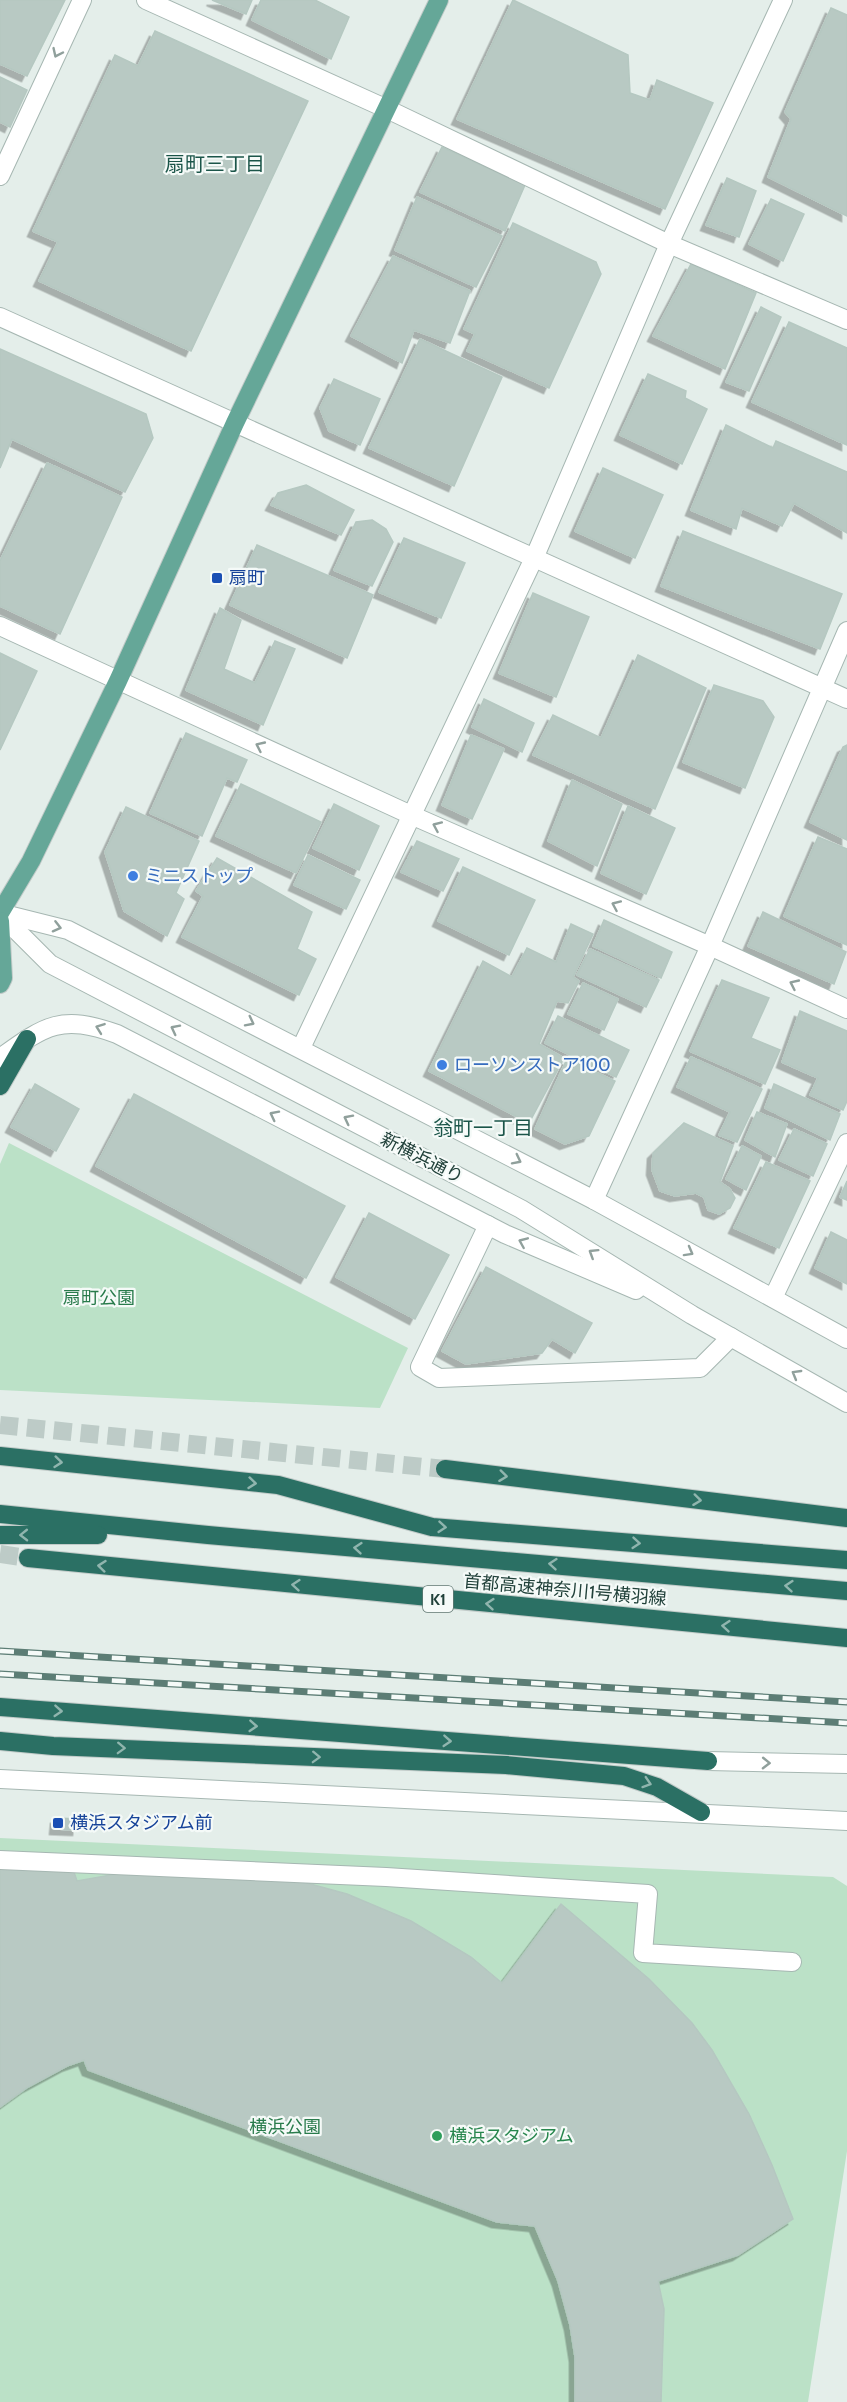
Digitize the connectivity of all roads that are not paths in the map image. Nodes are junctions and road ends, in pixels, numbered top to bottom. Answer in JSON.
{"nodes":[{"id":1,"x":82,"y":0,"type":"edge"},
{"id":2,"x":146,"y":0,"type":"edge"},
{"id":3,"x":439,"y":0,"type":"edge"},
{"id":4,"x":783,"y":0,"type":"edge"},
{"id":5,"x":387,"y":109,"type":"junction"},
{"id":6,"x":0,"y":176,"type":"edge"},
{"id":7,"x":669,"y":244,"type":"junction"},
{"id":8,"x":0,"y":317,"type":"edge"},
{"id":9,"x":847,"y":320,"type":"edge"},
{"id":10,"x":235,"y":423,"type":"junction"},
{"id":11,"x":535,"y":556,"type":"junction"},
{"id":12,"x":0,"y":626,"type":"edge"},
{"id":13,"x":847,"y":631,"type":"edge"},
{"id":14,"x":118,"y":681,"type":"junction"},
{"id":15,"x":822,"y":687,"type":"junction"},
{"id":16,"x":847,"y":699,"type":"edge"},
{"id":17,"x":411,"y":815,"type":"junction"},
{"id":18,"x":0,"y":913,"type":"edge"},
{"id":19,"x":0,"y":921,"type":"edge"},
{"id":20,"x":710,"y":946,"type":"junction"},
{"id":21,"x":0,"y":984,"type":"edge"},
{"id":22,"x":847,"y":1009,"type":"edge"},
{"id":23,"x":27,"y":1039,"type":"junction"},
{"id":24,"x":301,"y":1048,"type":"junction"},
{"id":25,"x":0,"y":1058,"type":"edge"},
{"id":26,"x":0,"y":1086,"type":"edge"},
{"id":27,"x":847,"y":1143,"type":"edge"},
{"id":28,"x":594,"y":1200,"type":"junction"},
{"id":29,"x":488,"y":1225,"type":"junction"},
{"id":30,"x":773,"y":1298,"type":"junction"},
{"id":31,"x":692,"y":1315,"type":"junction"},
{"id":32,"x":731,"y":1337,"type":"junction"},
{"id":33,"x":847,"y":1339,"type":"edge"},
{"id":34,"x":847,"y":1403,"type":"edge"},
{"id":35,"x":0,"y":1456,"type":"edge"},
{"id":36,"x":445,"y":1469,"type":"tunnel mouth"},
{"id":37,"x":0,"y":1514,"type":"edge"},
{"id":38,"x":847,"y":1518,"type":"edge"},
{"id":39,"x":0,"y":1535,"type":"edge"},
{"id":40,"x":208,"y":1535,"type":"junction"},
{"id":41,"x":28,"y":1558,"type":"tunnel mouth"},
{"id":42,"x":847,"y":1560,"type":"edge"},
{"id":43,"x":847,"y":1591,"type":"edge"},
{"id":44,"x":847,"y":1638,"type":"edge"},
{"id":45,"x":0,"y":1707,"type":"edge"},
{"id":46,"x":0,"y":1741,"type":"edge"},
{"id":47,"x":708,"y":1761,"type":"junction"},
{"id":48,"x":847,"y":1764,"type":"edge"},
{"id":49,"x":506,"y":1765,"type":"junction"},
{"id":50,"x":0,"y":1779,"type":"edge"},
{"id":51,"x":701,"y":1812,"type":"junction"},
{"id":52,"x":847,"y":1821,"type":"edge"},
{"id":53,"x":0,"y":1860,"type":"edge"},
{"id":54,"x":792,"y":1962,"type":"dead end"}],
"edges":[{"from":1,"to":6,"type":"street","one_way":true},
{"from":2,"to":5,"type":"street"},
{"from":3,"to":5,"type":"main road"},
{"from":4,"to":7,"type":"street"},
{"from":5,"to":7,"type":"street"},
{"from":5,"to":10,"type":"main road"},
{"from":7,"to":9,"type":"street"},
{"from":7,"to":11,"type":"street"},
{"from":8,"to":10,"type":"street"},
{"from":10,"to":11,"type":"street"},
{"from":10,"to":14,"type":"main road"},
{"from":11,"to":15,"type":"street"},
{"from":11,"to":17,"type":"street"},
{"from":12,"to":14,"type":"street"},
{"from":13,"to":15,"type":"street"},
{"from":17,"to":14,"type":"street","one_way":true},
{"from":14,"to":18,"type":"main road"},
{"from":15,"to":16,"type":"street"},
{"from":15,"to":20,"type":"street"},
{"from":20,"to":17,"type":"street","one_way":true},
{"from":17,"to":24,"type":"street"},
{"from":18,"to":24,"type":"street","one_way":true},
{"from":31,"to":18,"type":"street","name":"新横浜通り","one_way":true},
{"from":19,"to":21,"type":"main road"},
{"from":22,"to":20,"type":"street","one_way":true},
{"from":20,"to":28,"type":"street"},
{"from":23,"to":25,"type":"street"},
{"from":23,"to":26,"type":"highway"},
{"from":29,"to":23,"type":"street","one_way":true},
{"from":24,"to":28,"type":"street","one_way":true},
{"from":27,"to":30,"type":"street"},
{"from":28,"to":30,"type":"street","one_way":true},
{"from":31,"to":29,"type":"street","one_way":true},
{"from":29,"to":32,"type":"street"},
{"from":30,"to":33,"type":"street"},
{"from":31,"to":32,"type":"street","name":"新横浜通り"},
{"from":34,"to":32,"type":"street","name":"新横浜通り","one_way":true},
{"from":35,"to":42,"type":"highway","one_way":true},
{"from":36,"to":38,"type":"highway","one_way":true},
{"from":37,"to":40,"type":"highway"},
{"from":40,"to":39,"type":"highway","one_way":true},
{"from":43,"to":40,"type":"highway","one_way":true},
{"from":44,"to":41,"type":"highway","name":"首都高速神奈川1号横羽線","number":"K1","one_way":true},
{"from":45,"to":47,"type":"highway","one_way":true},
{"from":46,"to":49,"type":"highway","one_way":true},
{"from":47,"to":48,"type":"street","one_way":true},
{"from":47,"to":49,"type":"highway"},
{"from":49,"to":51,"type":"highway","one_way":true},
{"from":50,"to":51,"type":"street"},
{"from":51,"to":52,"type":"street"},
{"from":53,"to":54,"type":"street"}]}
